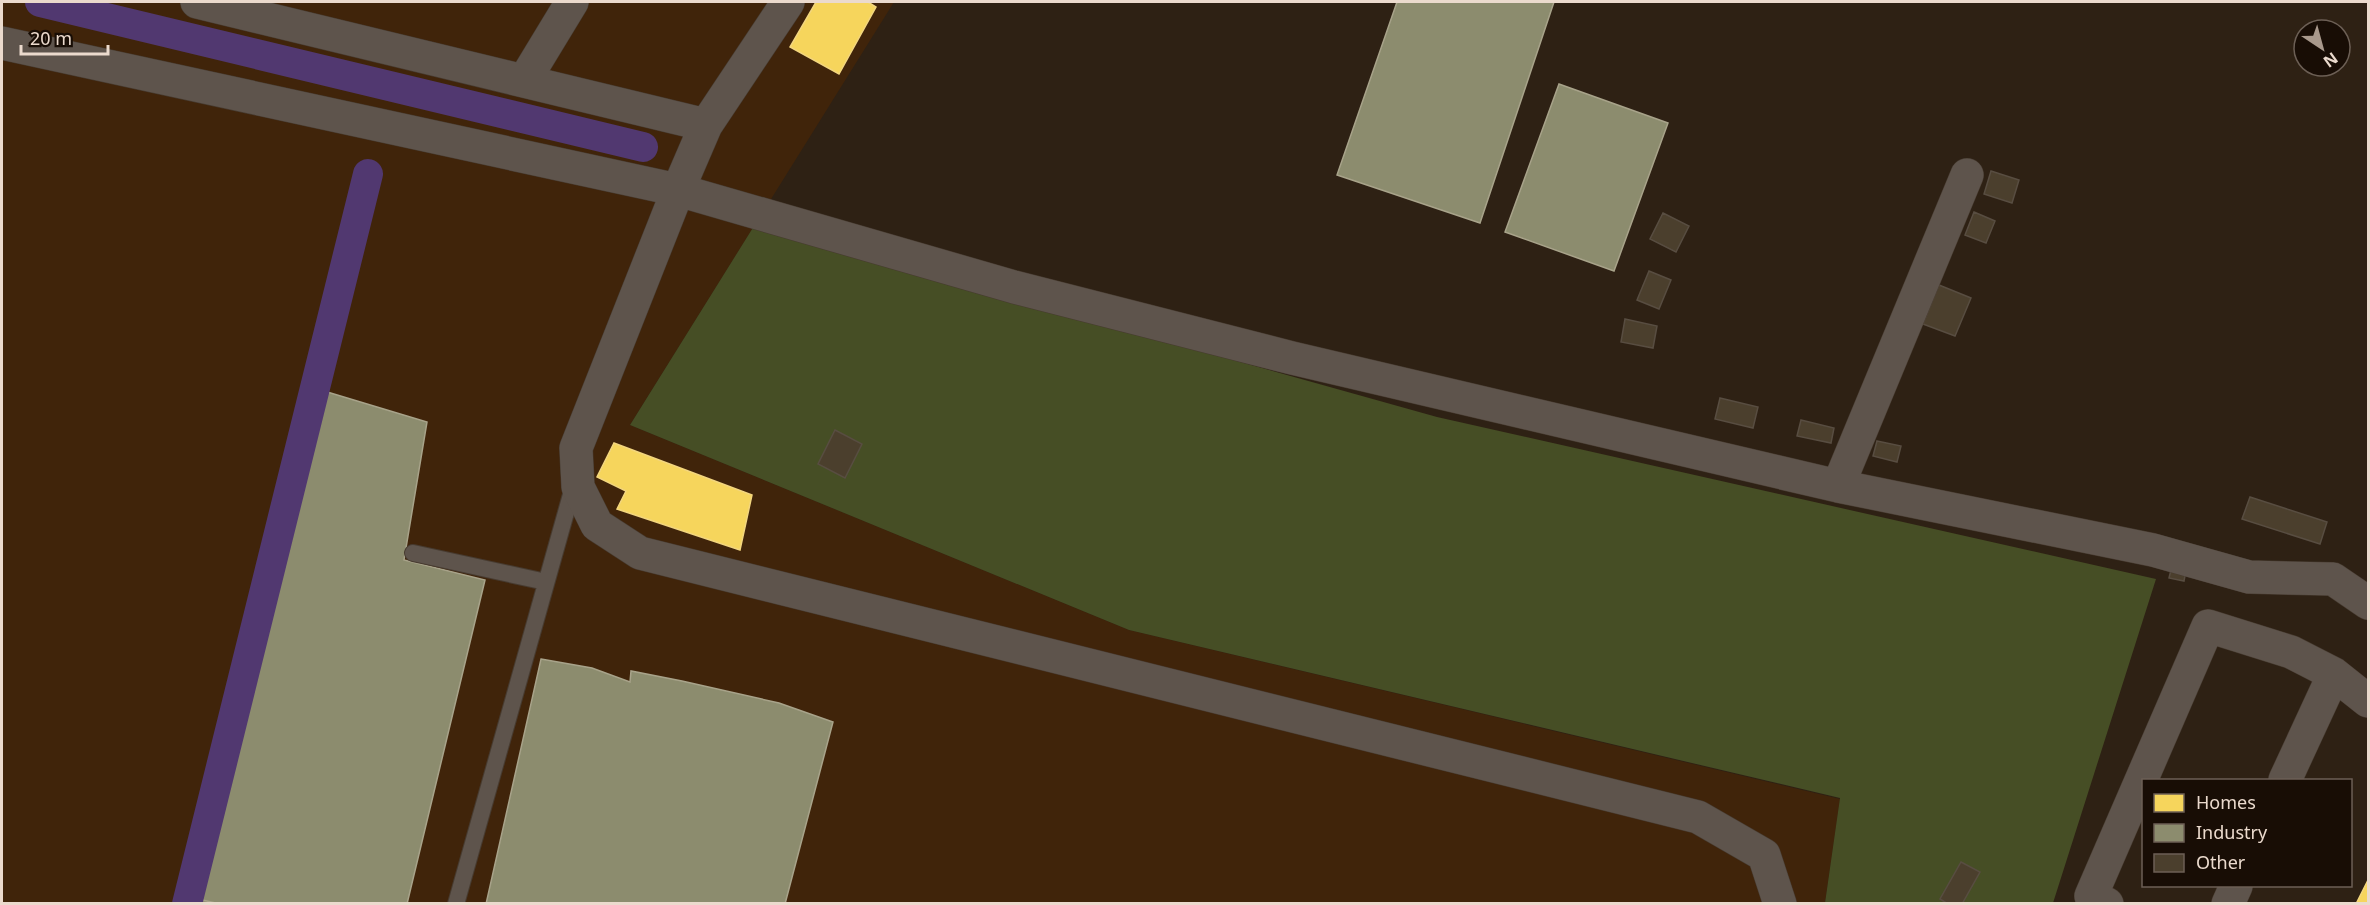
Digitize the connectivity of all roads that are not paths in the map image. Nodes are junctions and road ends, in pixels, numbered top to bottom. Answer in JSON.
{"nodes":[{"id":1,"x":197,"y":2,"type":"edge"},
{"id":2,"x":572,"y":2,"type":"edge"},
{"id":3,"x":788,"y":2,"type":"edge"},
{"id":4,"x":2,"y":44,"type":"edge"},
{"id":5,"x":524,"y":81,"type":"junction"},
{"id":6,"x":706,"y":125,"type":"junction"},
{"id":7,"x":1967,"y":175,"type":"dead end"},
{"id":8,"x":678,"y":190,"type":"junction"},
{"id":9,"x":577,"y":471,"type":"junction"},
{"id":10,"x":1838,"y":486,"type":"junction"},
{"id":11,"x":413,"y":553,"type":"dead end"},
{"id":12,"x":546,"y":582,"type":"junction"},
{"id":13,"x":2368,"y":603,"type":"edge"},
{"id":14,"x":2334,"y":674,"type":"junction"},
{"id":15,"x":2368,"y":701,"type":"edge"},
{"id":16,"x":2285,"y":779,"type":"edge"},
{"id":17,"x":2235,"y":887,"type":"edge"},
{"id":18,"x":456,"y":903,"type":"edge"},
{"id":19,"x":1780,"y":903,"type":"edge"},
{"id":20,"x":2107,"y":903,"type":"edge"},
{"id":21,"x":2228,"y":903,"type":"edge"}],
"edges":[{"from":1,"to":5,"type":"street"},
{"from":2,"to":5,"type":"street"},
{"from":3,"to":6,"type":"street"},
{"from":4,"to":8,"type":"street"},
{"from":5,"to":6,"type":"street"},
{"from":6,"to":8,"type":"street"},
{"from":7,"to":10,"type":"street"},
{"from":8,"to":9,"type":"street"},
{"from":8,"to":10,"type":"street"},
{"from":9,"to":12,"type":"lane"},
{"from":9,"to":19,"type":"street"},
{"from":10,"to":13,"type":"street"},
{"from":11,"to":12,"type":"lane"},
{"from":12,"to":18,"type":"lane"},
{"from":14,"to":15,"type":"street"},
{"from":14,"to":16,"type":"street"},
{"from":14,"to":20,"type":"street"},
{"from":17,"to":21,"type":"street"}]}
